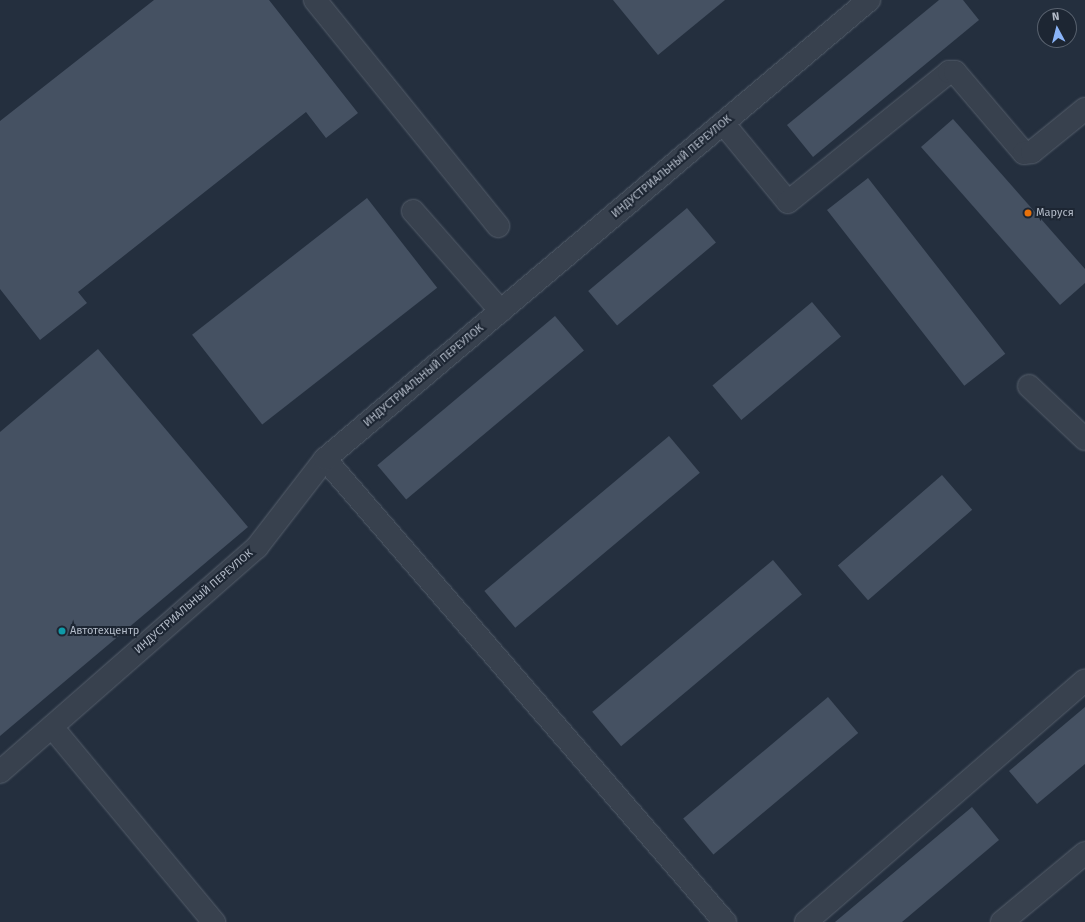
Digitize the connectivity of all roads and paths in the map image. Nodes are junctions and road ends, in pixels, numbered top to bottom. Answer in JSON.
{"nodes":[{"id":1,"x":315,"y":0,"type":"edge"},
{"id":2,"x":869,"y":0,"type":"edge"},
{"id":3,"x":1085,"y":109,"type":"edge"},
{"id":4,"x":723,"y":123,"type":"junction"},
{"id":5,"x":413,"y":211,"type":"dead end"},
{"id":6,"x":498,"y":226,"type":"dead end"},
{"id":7,"x":500,"y":311,"type":"junction"},
{"id":8,"x":1029,"y":386,"type":"dead end"},
{"id":9,"x":1085,"y":438,"type":"edge"},
{"id":10,"x":325,"y":459,"type":"junction"},
{"id":11,"x":1085,"y":680,"type":"edge"},
{"id":12,"x":52,"y":727,"type":"junction"},
{"id":13,"x":0,"y":772,"type":"edge"},
{"id":14,"x":1085,"y":853,"type":"edge"},
{"id":15,"x":214,"y":922,"type":"edge"},
{"id":16,"x":725,"y":922,"type":"edge"},
{"id":17,"x":806,"y":922,"type":"edge"},
{"id":18,"x":1002,"y":922,"type":"edge"}],
"edges":[{"from":1,"to":6,"type":"street"},
{"from":2,"to":4,"type":"street","name":"ИНДУСТРИАЛЬНЫЙ ПЕРЕУЛОК"},
{"from":3,"to":4,"type":"street"},
{"from":4,"to":7,"type":"street","name":"ИНДУСТРИАЛЬНЫЙ ПЕРЕУЛОК"},
{"from":5,"to":7,"type":"street"},
{"from":7,"to":10,"type":"street","name":"ИНДУСТРИАЛЬНЫЙ ПЕРЕУЛОК"},
{"from":8,"to":9,"type":"street"},
{"from":10,"to":12,"type":"street","name":"ИНДУСТРИАЛЬНЫЙ ПЕРЕУЛОК"},
{"from":10,"to":16,"type":"street"},
{"from":11,"to":17,"type":"street"},
{"from":12,"to":13,"type":"street","name":"ИНДУСТРИАЛЬНЫЙ ПЕРЕУЛОК"},
{"from":12,"to":15,"type":"street"},
{"from":14,"to":18,"type":"street"}]}
